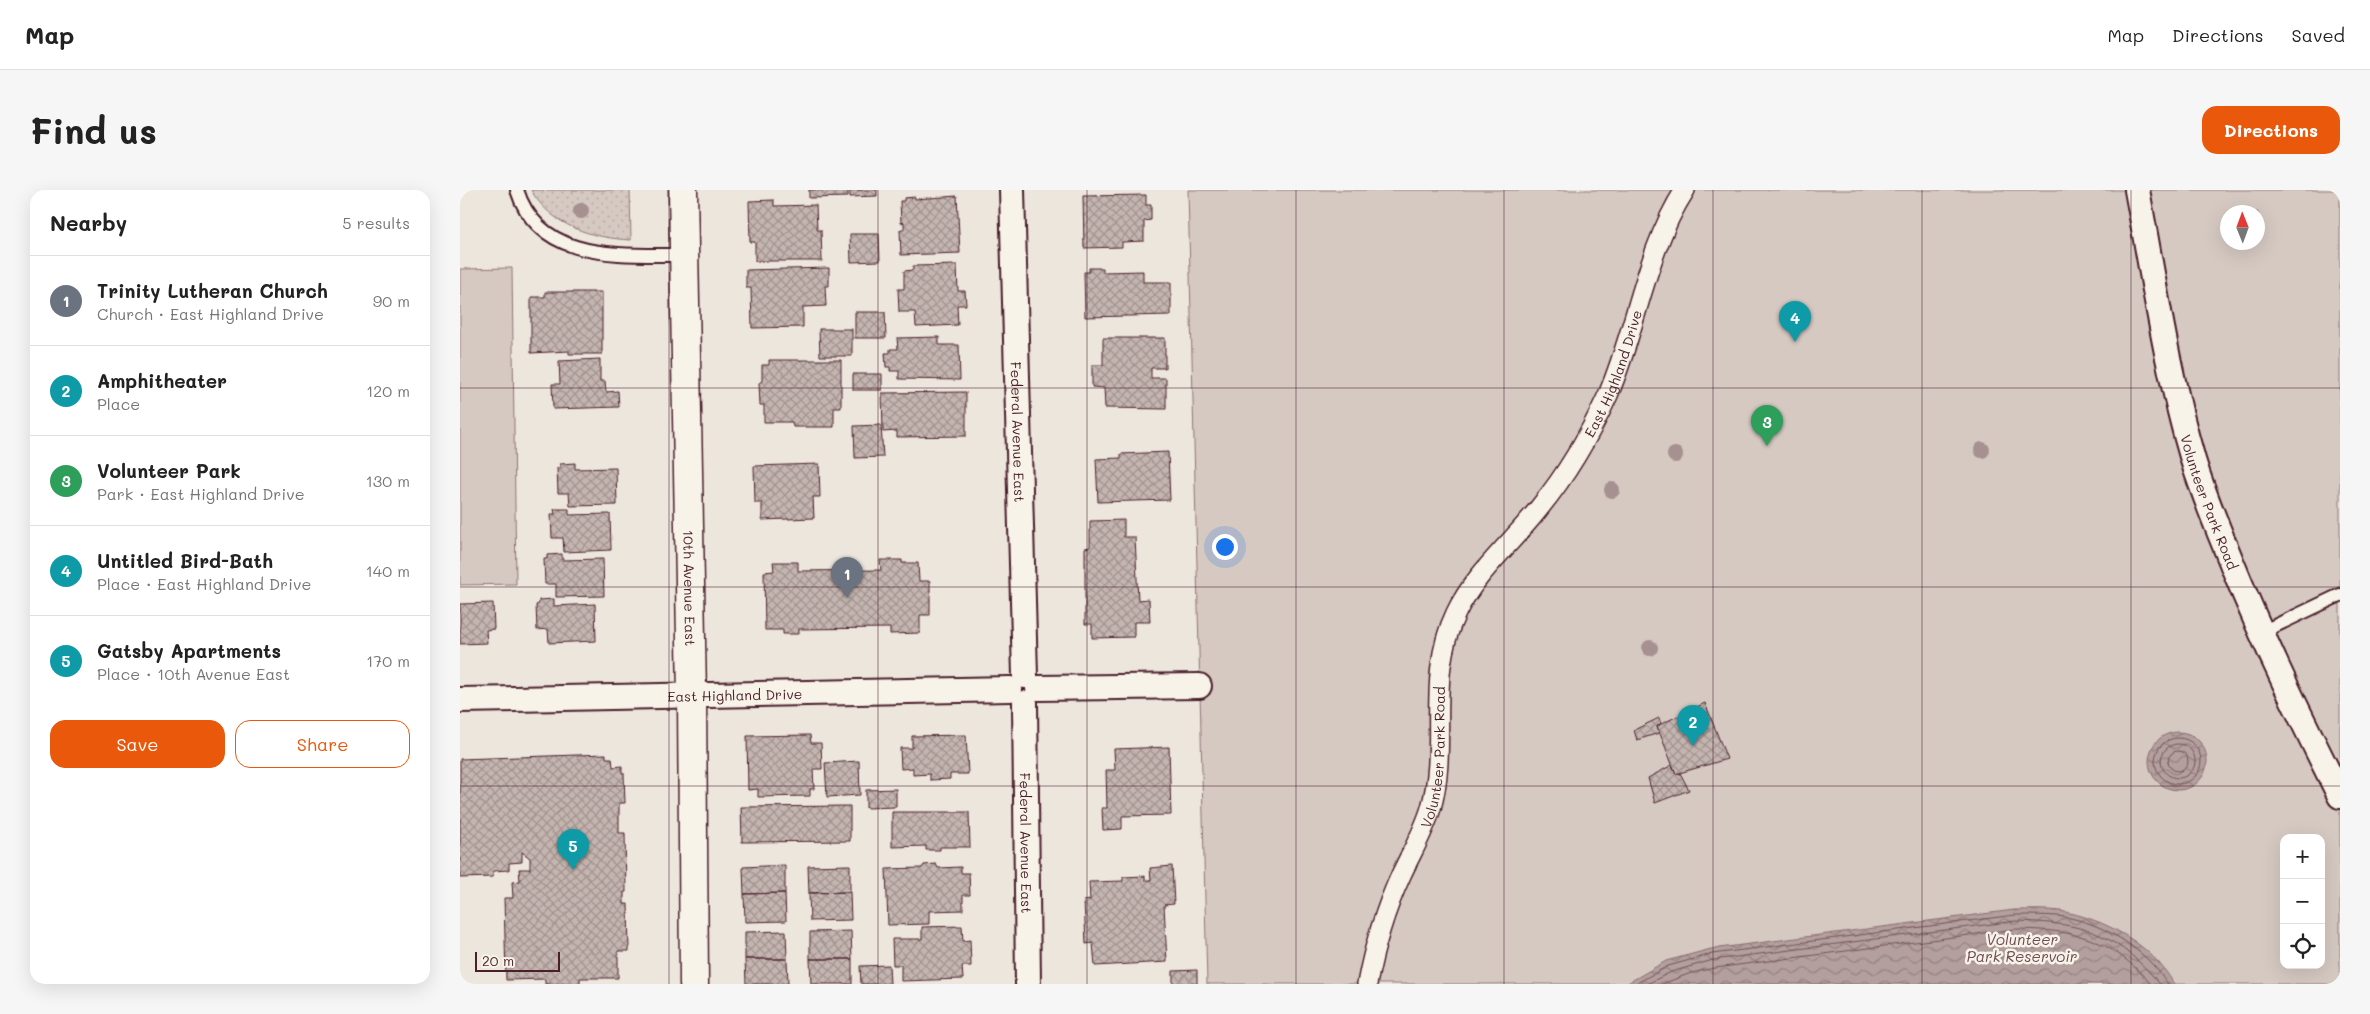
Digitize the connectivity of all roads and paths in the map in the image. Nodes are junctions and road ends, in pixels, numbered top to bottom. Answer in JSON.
{"nodes":[{"id":1,"x":683,"y":190,"type":"edge"},
{"id":2,"x":1012,"y":190,"type":"edge"},
{"id":3,"x":1684,"y":190,"type":"edge"},
{"id":4,"x":2137,"y":190,"type":"edge"},
{"id":5,"x":519,"y":196,"type":"edge"},
{"id":6,"x":683,"y":255,"type":"junction"},
{"id":7,"x":1512,"y":541,"type":"joint"},
{"id":8,"x":2340,"y":595,"type":"edge"},
{"id":9,"x":2260,"y":633,"type":"junction"},
{"id":10,"x":1199,"y":686,"type":"dead end"},
{"id":11,"x":1024,"y":689,"type":"junction"},
{"id":12,"x":692,"y":696,"type":"junction"},
{"id":13,"x":460,"y":700,"type":"edge"},
{"id":14,"x":2340,"y":796,"type":"edge"},
{"id":15,"x":694,"y":984,"type":"edge"},
{"id":16,"x":1028,"y":984,"type":"edge"},
{"id":17,"x":1367,"y":984,"type":"edge"}],
"edges":[{"from":1,"to":6,"type":"main road","name":"10th Avenue East"},
{"from":2,"to":11,"type":"street","name":"Federal Avenue East"},
{"from":3,"to":7,"type":"street","name":"East Highland Drive"},
{"from":4,"to":9,"type":"street","name":"Volunteer Park Road"},
{"from":5,"to":6,"type":"lane"},
{"from":6,"to":12,"type":"main road","name":"10th Avenue East"},
{"from":7,"to":17,"type":"street","name":"Volunteer Park Road"},
{"from":8,"to":9,"type":"lane"},
{"from":9,"to":14,"type":"street","name":"Volunteer Park Road"},
{"from":10,"to":11,"type":"street","name":"East Highland Drive"},
{"from":11,"to":12,"type":"street","name":"East Highland Drive"},
{"from":11,"to":16,"type":"street","name":"Federal Avenue East"},
{"from":12,"to":13,"type":"street","name":"East Highland Drive"},
{"from":12,"to":15,"type":"main road","name":"10th Avenue East"}]}
